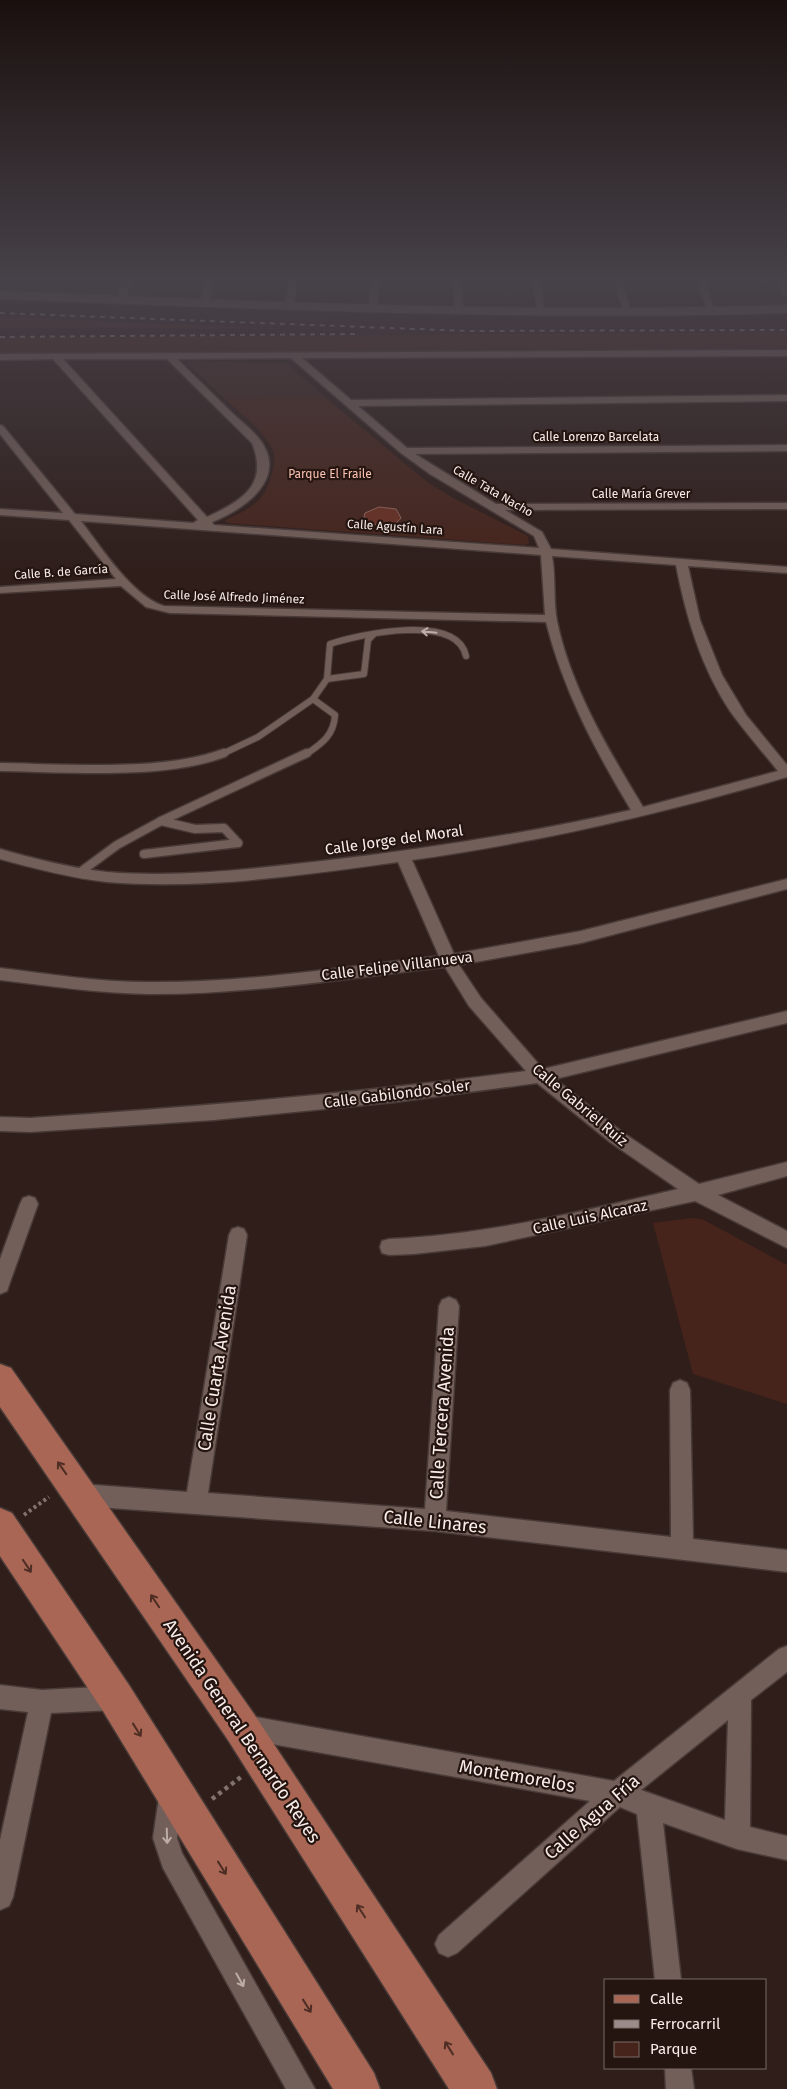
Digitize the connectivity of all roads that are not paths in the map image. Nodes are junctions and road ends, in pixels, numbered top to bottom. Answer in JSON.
{"nodes":[{"id":1,"x":73,"y":375,"type":"edge"},
{"id":2,"x":189,"y":375,"type":"edge"},
{"id":3,"x":317,"y":375,"type":"edge"},
{"id":4,"x":787,"y":398,"type":"edge"},
{"id":5,"x":349,"y":403,"type":"junction"},
{"id":6,"x":0,"y":428,"type":"edge"},
{"id":7,"x":787,"y":448,"type":"edge"},
{"id":8,"x":404,"y":451,"type":"junction"},
{"id":9,"x":787,"y":506,"type":"edge"},
{"id":10,"x":496,"y":507,"type":"junction"},
{"id":11,"x":0,"y":512,"type":"edge"},
{"id":12,"x":71,"y":518,"type":"junction"},
{"id":13,"x":208,"y":524,"type":"junction"},
{"id":14,"x":546,"y":552,"type":"junction"},
{"id":15,"x":681,"y":561,"type":"junction"},
{"id":16,"x":787,"y":570,"type":"edge"},
{"id":17,"x":124,"y":582,"type":"junction"},
{"id":18,"x":0,"y":590,"type":"edge"},
{"id":19,"x":551,"y":619,"type":"junction"},
{"id":20,"x":374,"y":634,"type":"junction"},
{"id":21,"x":466,"y":656,"type":"dead end"},
{"id":22,"x":327,"y":679,"type":"junction"},
{"id":23,"x":313,"y":699,"type":"junction"},
{"id":24,"x":0,"y":768,"type":"edge"},
{"id":25,"x":787,"y":773,"type":"edge"},
{"id":26,"x":640,"y":814,"type":"junction"},
{"id":27,"x":161,"y":821,"type":"junction"},
{"id":28,"x":0,"y":854,"type":"edge"},
{"id":29,"x":144,"y":854,"type":"dead end"},
{"id":30,"x":404,"y":858,"type":"junction"},
{"id":31,"x":79,"y":873,"type":"junction"},
{"id":32,"x":787,"y":884,"type":"edge"},
{"id":33,"x":450,"y":961,"type":"junction"},
{"id":34,"x":0,"y":974,"type":"edge"},
{"id":35,"x":787,"y":1017,"type":"edge"},
{"id":36,"x":540,"y":1076,"type":"junction"},
{"id":37,"x":0,"y":1124,"type":"edge"},
{"id":38,"x":787,"y":1169,"type":"edge"},
{"id":39,"x":699,"y":1194,"type":"junction"},
{"id":40,"x":29,"y":1204,"type":"dead end"},
{"id":41,"x":238,"y":1235,"type":"dead end"},
{"id":42,"x":787,"y":1240,"type":"edge"},
{"id":43,"x":389,"y":1247,"type":"dead end"},
{"id":44,"x":0,"y":1285,"type":"edge"},
{"id":45,"x":449,"y":1306,"type":"dead end"},
{"id":46,"x":0,"y":1379,"type":"edge"},
{"id":47,"x":680,"y":1390,"type":"dead end"},
{"id":48,"x":77,"y":1489,"type":"junction"},
{"id":49,"x":196,"y":1502,"type":"junction"},
{"id":50,"x":435,"y":1520,"type":"junction"},
{"id":51,"x":1,"y":1527,"type":"edge"},
{"id":52,"x":682,"y":1550,"type":"junction"},
{"id":53,"x":787,"y":1562,"type":"edge"},
{"id":54,"x":787,"y":1657,"type":"edge"},
{"id":55,"x":740,"y":1694,"type":"junction"},
{"id":56,"x":0,"y":1697,"type":"edge"},
{"id":57,"x":116,"y":1698,"type":"junction"},
{"id":58,"x":42,"y":1702,"type":"junction"},
{"id":59,"x":242,"y":1727,"type":"junction"},
{"id":60,"x":617,"y":1794,"type":"junction"},
{"id":61,"x":181,"y":1801,"type":"junction"},
{"id":62,"x":649,"y":1808,"type":"junction"},
{"id":63,"x":737,"y":1837,"type":"junction"},
{"id":64,"x":787,"y":1848,"type":"edge"},
{"id":65,"x":0,"y":1897,"type":"edge"},
{"id":66,"x":448,"y":1944,"type":"dead end"},
{"id":67,"x":668,"y":1979,"type":"edge"},
{"id":68,"x":678,"y":2069,"type":"edge"},
{"id":69,"x":301,"y":2089,"type":"edge"},
{"id":70,"x":358,"y":2089,"type":"edge"},
{"id":71,"x":476,"y":2089,"type":"edge"},
{"id":72,"x":680,"y":2089,"type":"edge"}],
"edges":[{"from":1,"to":13,"type":"street"},
{"from":2,"to":13,"type":"street"},
{"from":3,"to":5,"type":"street","name":"Calle Tata Nacho"},
{"from":4,"to":5,"type":"street"},
{"from":5,"to":8,"type":"street","name":"Calle Tata Nacho"},
{"from":6,"to":12,"type":"street","name":"Calle José Alfredo Jiménez"},
{"from":7,"to":8,"type":"street","name":"Calle Lorenzo Barcelata"},
{"from":8,"to":10,"type":"street","name":"Calle Tata Nacho"},
{"from":9,"to":10,"type":"street","name":"Calle María Grever"},
{"from":10,"to":14,"type":"street","name":"Calle Tata Nacho"},
{"from":11,"to":12,"type":"street","name":"Calle Agustín Lara"},
{"from":12,"to":13,"type":"street","name":"Calle Agustín Lara"},
{"from":12,"to":17,"type":"street","name":"Calle José Alfredo Jiménez"},
{"from":13,"to":14,"type":"street","name":"Calle Agustín Lara"},
{"from":14,"to":15,"type":"street","name":"Calle Agustín Lara"},
{"from":14,"to":19,"type":"street","name":"Calle Tata Nacho"},
{"from":15,"to":16,"type":"street","name":"Calle Agustín Lara"},
{"from":15,"to":25,"type":"street"},
{"from":17,"to":18,"type":"street","name":"Calle B. de García"},
{"from":17,"to":19,"type":"street","name":"Calle José Alfredo Jiménez"},
{"from":19,"to":26,"type":"street","name":"Calle Tata Nacho"},
{"from":21,"to":20,"type":"lane","one_way":true},
{"from":20,"to":22,"type":"lane"},
{"from":20,"to":22,"type":"lane"},
{"from":22,"to":23,"type":"lane"},
{"from":23,"to":24,"type":"lane"},
{"from":23,"to":27,"type":"lane"},
{"from":25,"to":26,"type":"street","name":"Calle Jorge del Moral"},
{"from":26,"to":30,"type":"street","name":"Calle Jorge del Moral"},
{"from":27,"to":29,"type":"lane"},
{"from":27,"to":31,"type":"lane"},
{"from":28,"to":31,"type":"street","name":"Calle Jorge del Moral"},
{"from":30,"to":31,"type":"street","name":"Calle Jorge del Moral"},
{"from":30,"to":33,"type":"street","name":"Calle Gabriel Ruíz"},
{"from":32,"to":33,"type":"street","name":"Calle Felipe Villanueva"},
{"from":33,"to":34,"type":"street","name":"Calle Felipe Villanueva"},
{"from":33,"to":36,"type":"street","name":"Calle Gabriel Ruíz"},
{"from":35,"to":36,"type":"street","name":"Calle Gabilondo Soler"},
{"from":36,"to":37,"type":"street","name":"Calle Gabilondo Soler"},
{"from":36,"to":39,"type":"street","name":"Calle Gabriel Ruíz"},
{"from":38,"to":39,"type":"street","name":"Calle Luis Alcaraz"},
{"from":39,"to":42,"type":"street","name":"Calle Gabriel Ruíz"},
{"from":39,"to":43,"type":"street","name":"Calle Luis Alcaraz"},
{"from":40,"to":44,"type":"street"},
{"from":41,"to":49,"type":"street","name":"Calle Cuarta Avenida"},
{"from":45,"to":50,"type":"street","name":"Calle Tercera Avenida"},
{"from":48,"to":46,"type":"main road","name":"Avenida General Bernardo Reyes","one_way":true},
{"from":47,"to":52,"type":"street"},
{"from":48,"to":49,"type":"street","name":"Calle Linares"},
{"from":59,"to":48,"type":"main road","name":"Avenida General Bernardo Reyes","one_way":true},
{"from":49,"to":50,"type":"street","name":"Calle Linares"},
{"from":50,"to":52,"type":"street","name":"Calle Linares"},
{"from":51,"to":57,"type":"main road","one_way":true},
{"from":52,"to":53,"type":"street","name":"Calle Linares"},
{"from":54,"to":55,"type":"street","name":"Calle Agua Fría"},
{"from":55,"to":60,"type":"street","name":"Calle Agua Fría"},
{"from":55,"to":63,"type":"street"},
{"from":56,"to":58,"type":"street"},
{"from":57,"to":58,"type":"street"},
{"from":57,"to":61,"type":"main road","one_way":true},
{"from":58,"to":65,"type":"street"},
{"from":59,"to":60,"type":"street","name":"Montemorelos"},
{"from":71,"to":59,"type":"main road","name":"Avenida General Bernardo Reyes","one_way":true},
{"from":60,"to":62,"type":"street","name":"Montemorelos"},
{"from":60,"to":66,"type":"street","name":"Calle Agua Fría"},
{"from":61,"to":69,"type":"street","one_way":true},
{"from":61,"to":70,"type":"main road","one_way":true},
{"from":62,"to":63,"type":"street","name":"Montemorelos"},
{"from":62,"to":67,"type":"street"},
{"from":63,"to":64,"type":"street","name":"Montemorelos"},
{"from":68,"to":72,"type":"street"}]}
